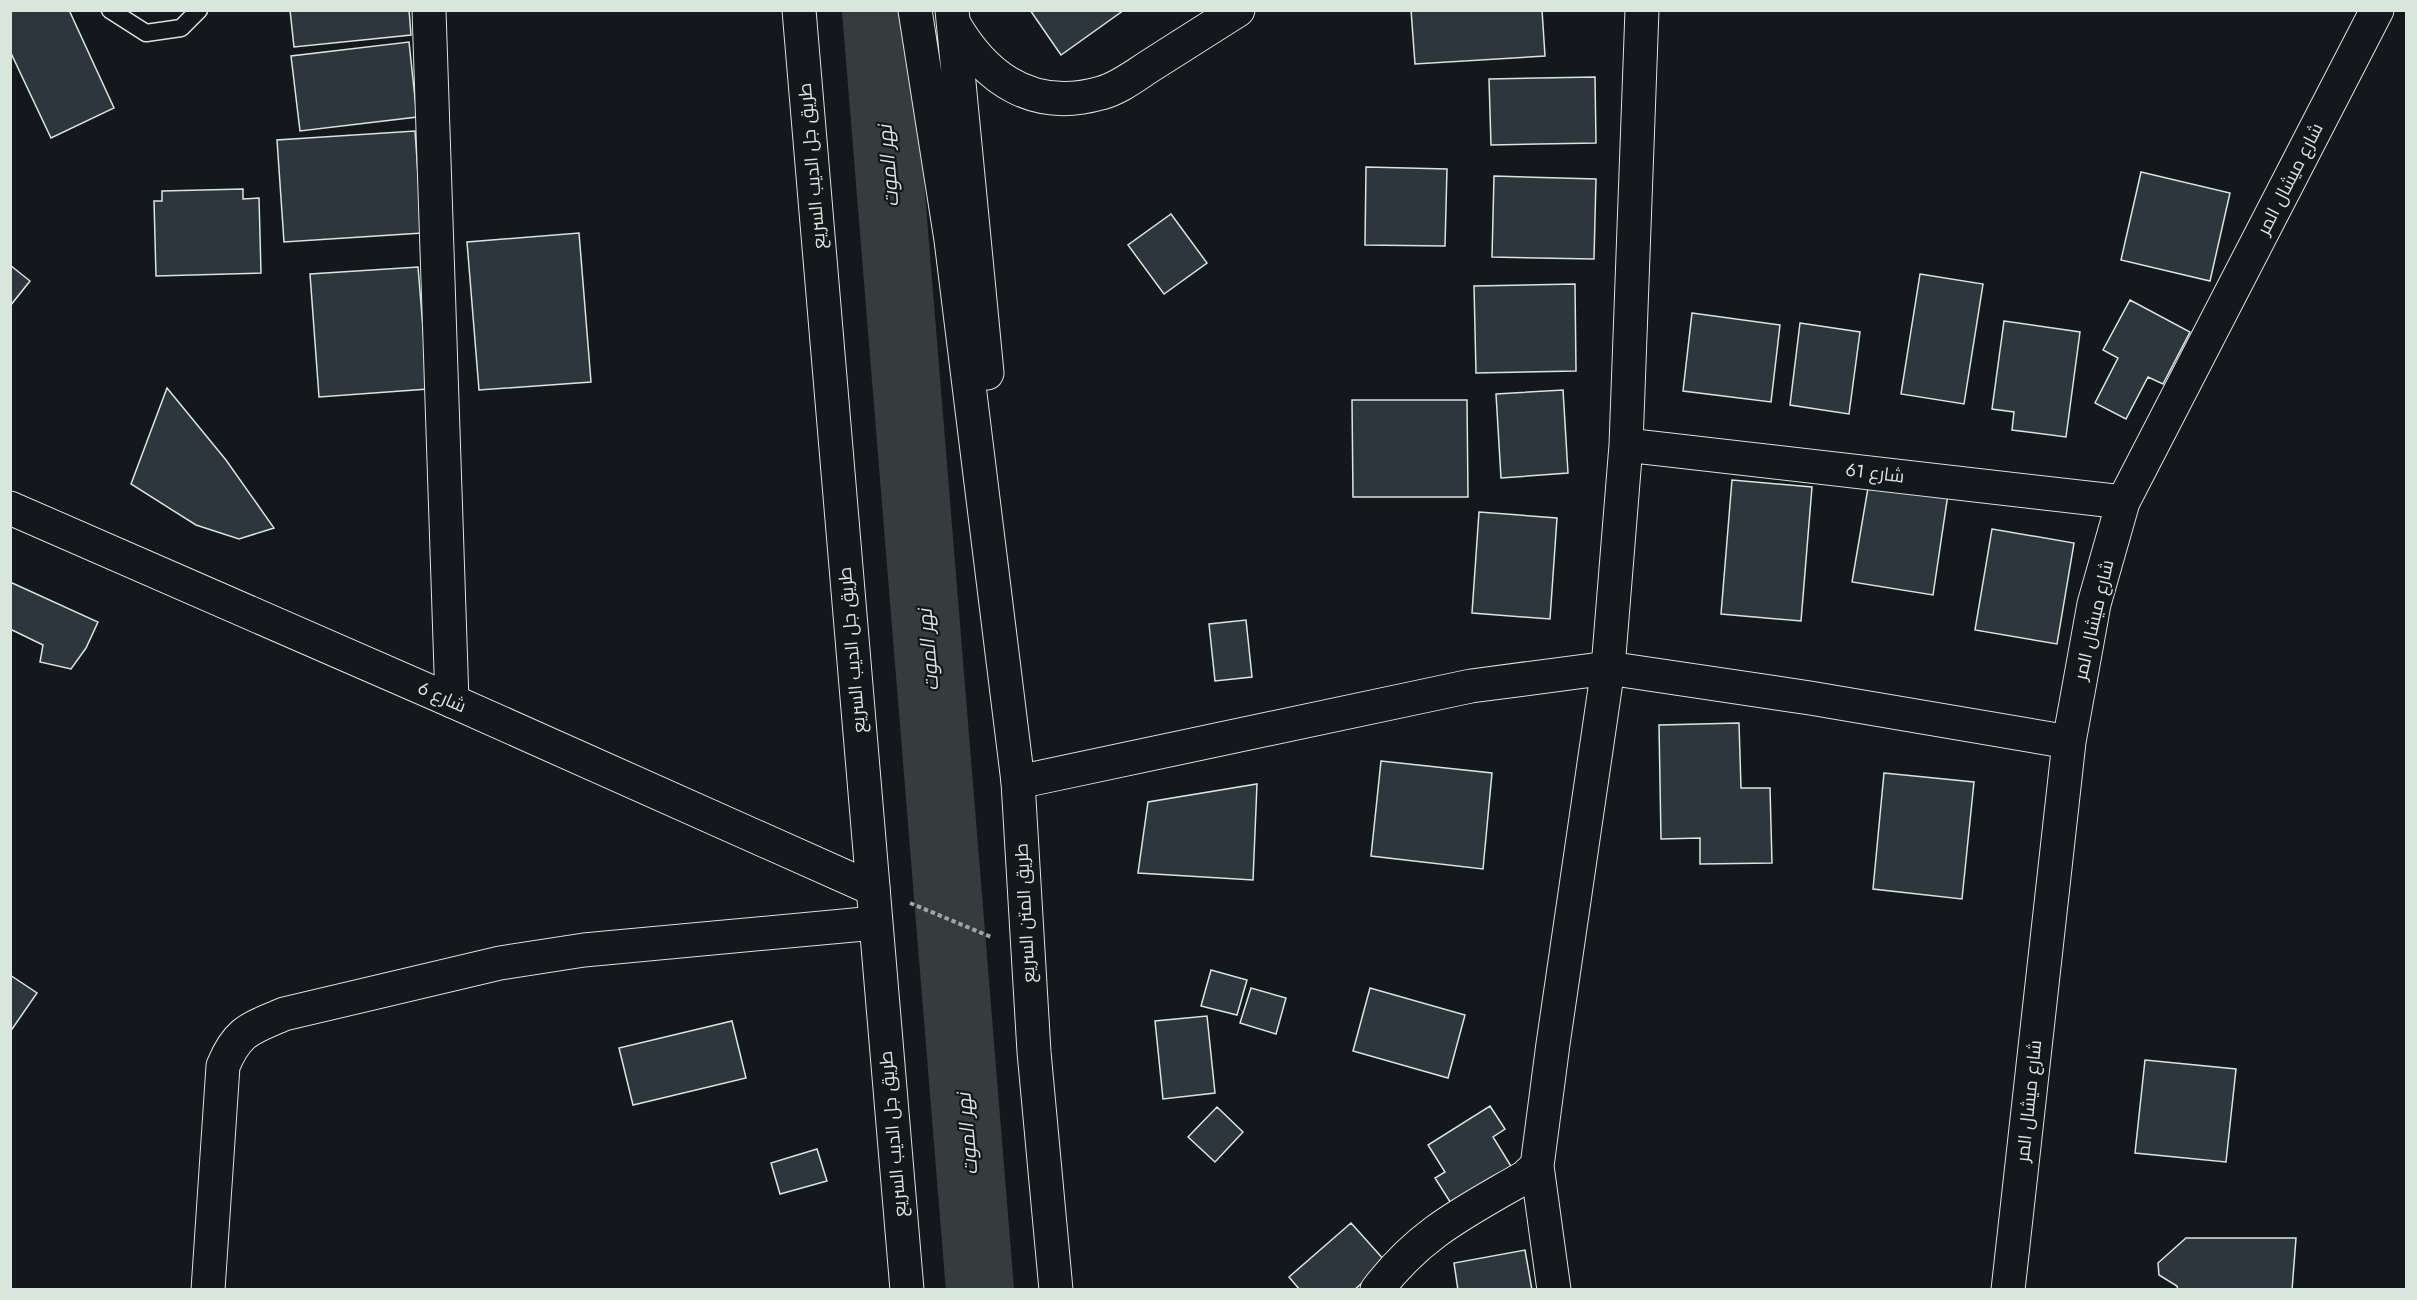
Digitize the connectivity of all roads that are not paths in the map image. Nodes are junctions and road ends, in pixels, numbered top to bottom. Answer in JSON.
{"nodes":[{"id":1,"x":110,"y":10,"type":"edge"},
{"id":2,"x":199,"y":10,"type":"edge"},
{"id":3,"x":429,"y":10,"type":"edge"},
{"id":4,"x":799,"y":10,"type":"edge"},
{"id":5,"x":915,"y":10,"type":"edge"},
{"id":6,"x":1238,"y":10,"type":"edge"},
{"id":7,"x":1642,"y":10,"type":"edge"},
{"id":8,"x":2377,"y":10,"type":"edge"},
{"id":9,"x":953,"y":17,"type":"edge"},
{"id":10,"x":1626,"y":445,"type":"junction"},
{"id":11,"x":2123,"y":502,"type":"junction"},
{"id":12,"x":10,"y":508,"type":"edge"},
{"id":13,"x":988,"y":537,"type":"junction"},
{"id":14,"x":1608,"y":668,"type":"junction"},
{"id":15,"x":452,"y":701,"type":"junction"},
{"id":16,"x":2069,"y":742,"type":"junction"},
{"id":17,"x":1018,"y":782,"type":"junction"},
{"id":18,"x":873,"y":889,"type":"junction"},
{"id":19,"x":875,"y":923,"type":"junction"},
{"id":20,"x":1537,"y":1167,"type":"junction"},
{"id":21,"x":208,"y":1290,"type":"edge"},
{"id":22,"x":907,"y":1290,"type":"edge"},
{"id":23,"x":1056,"y":1290,"type":"edge"},
{"id":24,"x":1377,"y":1290,"type":"edge"},
{"id":25,"x":1554,"y":1290,"type":"edge"},
{"id":26,"x":2008,"y":1290,"type":"edge"}],
"edges":[{"from":1,"to":2,"type":"lane"},
{"from":3,"to":15,"type":"main road"},
{"from":4,"to":18,"type":"main road","name":"طريق جل الديب السريع"},
{"from":5,"to":13,"type":"main road"},
{"from":6,"to":9,"type":"main road"},
{"from":7,"to":10,"type":"main road"},
{"from":8,"to":11,"type":"main road","name":"شارع ميشال المر"},
{"from":9,"to":13,"type":"main road"},
{"from":10,"to":11,"type":"main road","name":"شارع 61"},
{"from":10,"to":14,"type":"main road"},
{"from":11,"to":16,"type":"main road","name":"شارع ميشال المر"},
{"from":12,"to":15,"type":"main road","name":"شارع 6"},
{"from":13,"to":17,"type":"main road","name":"طريق المتن السريع"},
{"from":14,"to":16,"type":"main road"},
{"from":14,"to":17,"type":"main road"},
{"from":14,"to":20,"type":"main road"},
{"from":15,"to":18,"type":"main road","name":"شارع 6"},
{"from":16,"to":26,"type":"main road","name":"شارع ميشال المر"},
{"from":17,"to":23,"type":"main road","name":"طريق المتن السريع"},
{"from":18,"to":19,"type":"main road","name":"طريق جل الديب السريع"},
{"from":19,"to":21,"type":"main road"},
{"from":19,"to":22,"type":"main road","name":"طريق جل الديب السريع"},
{"from":20,"to":24,"type":"main road"},
{"from":20,"to":25,"type":"main road"}]}
